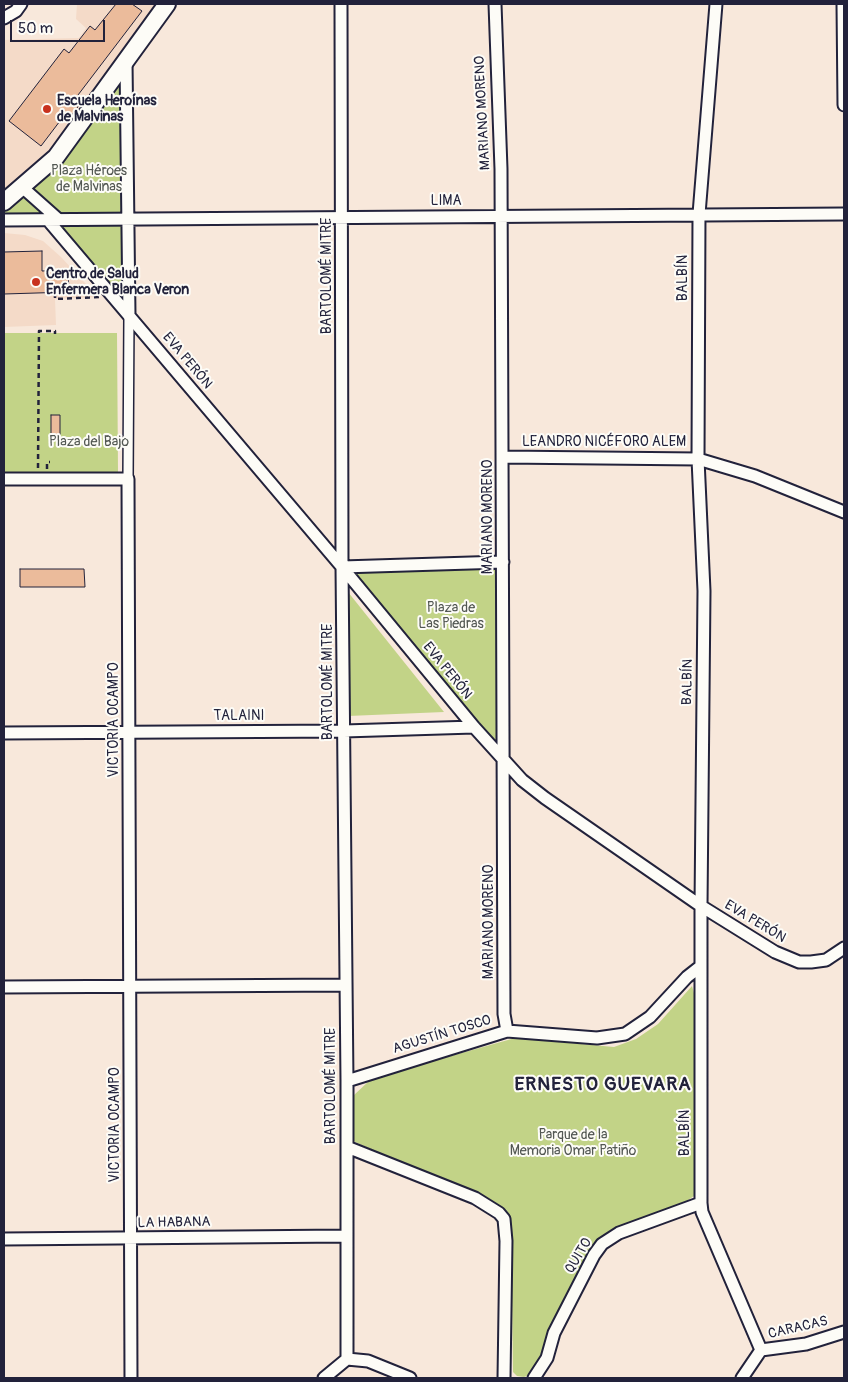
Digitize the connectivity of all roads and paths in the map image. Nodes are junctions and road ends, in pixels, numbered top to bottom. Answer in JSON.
{"nodes":[{"id":1,"x":21,"y":4,"type":"edge"},
{"id":2,"x":166,"y":4,"type":"edge"},
{"id":3,"x":341,"y":4,"type":"edge"},
{"id":4,"x":495,"y":4,"type":"edge"},
{"id":5,"x":716,"y":4,"type":"edge"},
{"id":6,"x":843,"y":4,"type":"edge"},
{"id":7,"x":4,"y":18,"type":"edge"},
{"id":8,"x":126,"y":61,"type":"junction"},
{"id":9,"x":844,"y":106,"type":"edge"},
{"id":10,"x":22,"y":187,"type":"junction"},
{"id":11,"x":4,"y":202,"type":"edge"},
{"id":12,"x":699,"y":214,"type":"junction"},
{"id":13,"x":844,"y":214,"type":"edge"},
{"id":14,"x":501,"y":216,"type":"junction"},
{"id":15,"x":342,"y":217,"type":"junction"},
{"id":16,"x":127,"y":218,"type":"junction"},
{"id":17,"x":53,"y":219,"type":"junction"},
{"id":18,"x":4,"y":220,"type":"edge"},
{"id":19,"x":55,"y":293,"type":"dead end"},
{"id":20,"x":113,"y":297,"type":"junction"},
{"id":21,"x":129,"y":315,"type":"junction"},
{"id":22,"x":55,"y":334,"type":"dead end"},
{"id":23,"x":503,"y":456,"type":"junction"},
{"id":24,"x":698,"y":458,"type":"junction"},
{"id":25,"x":38,"y":474,"type":"dead end"},
{"id":26,"x":4,"y":479,"type":"edge"},
{"id":27,"x":128,"y":479,"type":"junction"},
{"id":28,"x":844,"y":512,"type":"edge"},
{"id":29,"x":503,"y":562,"type":"junction"},
{"id":30,"x":342,"y":568,"type":"junction"},
{"id":31,"x":474,"y":727,"type":"junction"},
{"id":32,"x":344,"y":731,"type":"junction"},
{"id":33,"x":129,"y":732,"type":"junction"},
{"id":34,"x":4,"y":733,"type":"edge"},
{"id":35,"x":504,"y":762,"type":"junction"},
{"id":36,"x":700,"y":906,"type":"junction"},
{"id":37,"x":844,"y":948,"type":"edge"},
{"id":38,"x":701,"y":966,"type":"junction"},
{"id":39,"x":129,"y":986,"type":"junction"},
{"id":40,"x":346,"y":986,"type":"junction"},
{"id":41,"x":4,"y":987,"type":"edge"},
{"id":42,"x":507,"y":1031,"type":"junction"},
{"id":43,"x":348,"y":1081,"type":"junction"},
{"id":44,"x":346,"y":1147,"type":"junction"},
{"id":45,"x":701,"y":1203,"type":"junction"},
{"id":46,"x":346,"y":1236,"type":"junction"},
{"id":47,"x":4,"y":1239,"type":"edge"},
{"id":48,"x":131,"y":1239,"type":"junction"},
{"id":49,"x":844,"y":1332,"type":"edge"},
{"id":50,"x":761,"y":1350,"type":"junction"},
{"id":51,"x":347,"y":1359,"type":"junction"},
{"id":52,"x":131,"y":1378,"type":"edge"},
{"id":53,"x":324,"y":1378,"type":"edge"},
{"id":54,"x":410,"y":1378,"type":"edge"},
{"id":55,"x":504,"y":1378,"type":"edge"},
{"id":56,"x":534,"y":1378,"type":"edge"},
{"id":57,"x":742,"y":1378,"type":"edge"}],
"edges":[{"from":1,"to":7,"type":"street"},
{"from":2,"to":8,"type":"main road"},
{"from":3,"to":15,"type":"street","name":"BARTOLOMÉ MITRE"},
{"from":4,"to":14,"type":"street","name":"MARIANO MORENO"},
{"from":5,"to":12,"type":"street","name":"BALBÍN"},
{"from":6,"to":9,"type":"street"},
{"from":8,"to":10,"type":"main road"},
{"from":8,"to":16,"type":"street","name":"VICTORIA OCAMPO"},
{"from":10,"to":11,"type":"main road"},
{"from":10,"to":17,"type":"street","name":"EVA PERÓN"},
{"from":12,"to":13,"type":"street","name":"LIMA"},
{"from":12,"to":14,"type":"street","name":"LIMA"},
{"from":12,"to":24,"type":"street","name":"BALBÍN"},
{"from":14,"to":15,"type":"street","name":"LIMA"},
{"from":14,"to":23,"type":"street","name":"MARIANO MORENO"},
{"from":15,"to":16,"type":"street","name":"LIMA"},
{"from":15,"to":30,"type":"street","name":"BARTOLOMÉ MITRE"},
{"from":16,"to":17,"type":"street","name":"LIMA"},
{"from":16,"to":21,"type":"street","name":"VICTORIA OCAMPO"},
{"from":17,"to":18,"type":"street","name":"LIMA"},
{"from":17,"to":20,"type":"street","name":"EVA PERÓN"},
{"from":19,"to":20,"type":"path"},
{"from":20,"to":21,"type":"street","name":"EVA PERÓN"},
{"from":21,"to":27,"type":"street","name":"VICTORIA OCAMPO"},
{"from":21,"to":30,"type":"street","name":"EVA PERÓN"},
{"from":22,"to":25,"type":"path"},
{"from":23,"to":24,"type":"street","name":"LEANDRO NICÉFORO ALEM"},
{"from":23,"to":29,"type":"street","name":"MARIANO MORENO"},
{"from":24,"to":28,"type":"street","name":"LEANDRO NICÉFORO ALEM"},
{"from":24,"to":36,"type":"street","name":"BALBÍN"},
{"from":26,"to":27,"type":"street"},
{"from":27,"to":33,"type":"street","name":"VICTORIA OCAMPO"},
{"from":29,"to":30,"type":"street"},
{"from":29,"to":35,"type":"street","name":"MARIANO MORENO"},
{"from":30,"to":31,"type":"street","name":"EVA PERÓN"},
{"from":30,"to":32,"type":"street","name":"BARTOLOMÉ MITRE"},
{"from":31,"to":32,"type":"street","name":"TALAINI"},
{"from":31,"to":35,"type":"street","name":"EVA PERÓN"},
{"from":32,"to":33,"type":"street","name":"TALAINI"},
{"from":32,"to":40,"type":"street","name":"BARTOLOMÉ MITRE"},
{"from":33,"to":34,"type":"street","name":"TALAINI"},
{"from":33,"to":39,"type":"street","name":"VICTORIA OCAMPO"},
{"from":35,"to":36,"type":"street","name":"EVA PERÓN"},
{"from":35,"to":42,"type":"street","name":"MARIANO MORENO"},
{"from":36,"to":37,"type":"street","name":"EVA PERÓN"},
{"from":36,"to":38,"type":"street","name":"BALBÍN"},
{"from":38,"to":42,"type":"street","name":"AGUSTÍN TOSCO"},
{"from":38,"to":45,"type":"street","name":"BALBÍN"},
{"from":39,"to":40,"type":"street"},
{"from":39,"to":41,"type":"street"},
{"from":39,"to":48,"type":"street","name":"VICTORIA OCAMPO"},
{"from":40,"to":43,"type":"street","name":"BARTOLOMÉ MITRE"},
{"from":42,"to":43,"type":"street","name":"AGUSTÍN TOSCO"},
{"from":43,"to":44,"type":"street","name":"BARTOLOMÉ MITRE"},
{"from":44,"to":46,"type":"street","name":"BARTOLOMÉ MITRE"},
{"from":44,"to":55,"type":"street"},
{"from":45,"to":50,"type":"street","name":"BALBÍN"},
{"from":45,"to":56,"type":"street","name":"QUITO"},
{"from":46,"to":48,"type":"street","name":"LA HABANA"},
{"from":46,"to":51,"type":"street","name":"BARTOLOMÉ MITRE"},
{"from":47,"to":48,"type":"street","name":"LA HABANA"},
{"from":48,"to":52,"type":"street","name":"VICTORIA OCAMPO"},
{"from":49,"to":50,"type":"street","name":"CARACAS"},
{"from":50,"to":57,"type":"street","name":"CARACAS"},
{"from":51,"to":53,"type":"street"},
{"from":51,"to":54,"type":"street"}]}
